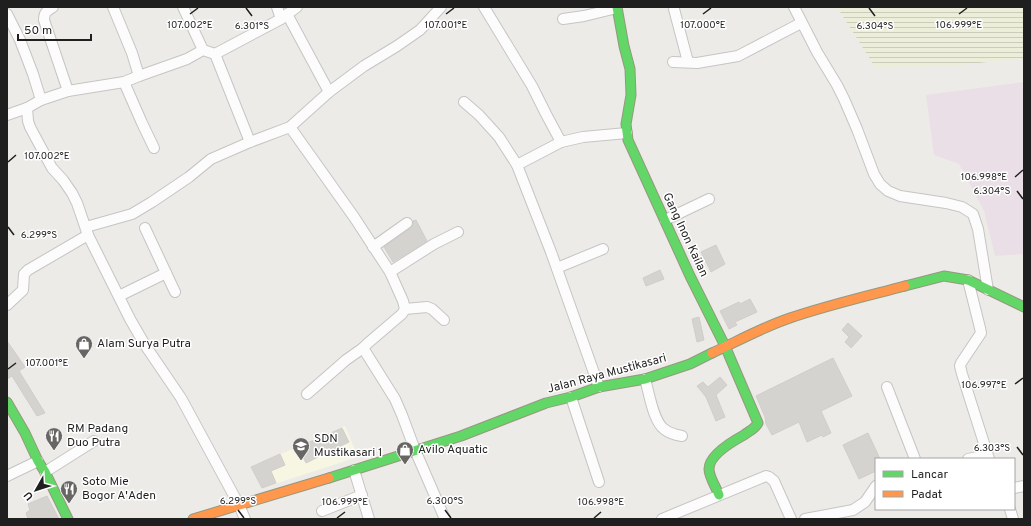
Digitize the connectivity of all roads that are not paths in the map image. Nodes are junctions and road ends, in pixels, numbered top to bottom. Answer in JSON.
{"nodes":[{"id":1,"x":53,"y":7,"type":"edge"},
{"id":2,"x":113,"y":7,"type":"edge"},
{"id":3,"x":183,"y":7,"type":"edge"},
{"id":4,"x":277,"y":7,"type":"edge"},
{"id":5,"x":297,"y":7,"type":"edge"},
{"id":6,"x":441,"y":7,"type":"edge"},
{"id":7,"x":484,"y":7,"type":"edge"},
{"id":8,"x":794,"y":7,"type":"edge"},
{"id":9,"x":617,"y":8,"type":"edge"},
{"id":10,"x":674,"y":9,"type":"dead end"},
{"id":11,"x":7,"y":14,"type":"edge"},
{"id":12,"x":284,"y":17,"type":"junction"},
{"id":13,"x":562,"y":19,"type":"dead end"},
{"id":14,"x":801,"y":23,"type":"junction"},
{"id":15,"x":203,"y":50,"type":"junction"},
{"id":16,"x":215,"y":54,"type":"junction"},
{"id":17,"x":673,"y":62,"type":"dead end"},
{"id":18,"x":688,"y":62,"type":"junction"},
{"id":19,"x":139,"y":76,"type":"junction"},
{"id":20,"x":124,"y":82,"type":"junction"},
{"id":21,"x":68,"y":91,"type":"junction"},
{"id":22,"x":329,"y":92,"type":"junction"},
{"id":23,"x":41,"y":100,"type":"junction"},
{"id":24,"x":464,"y":102,"type":"dead end"},
{"id":25,"x":27,"y":108,"type":"junction"},
{"id":26,"x":7,"y":115,"type":"edge"},
{"id":27,"x":290,"y":127,"type":"junction"},
{"id":28,"x":627,"y":133,"type":"junction"},
{"id":29,"x":250,"y":142,"type":"junction"},
{"id":30,"x":561,"y":142,"type":"junction"},
{"id":31,"x":154,"y":148,"type":"dead end"},
{"id":32,"x":517,"y":165,"type":"junction"},
{"id":33,"x":709,"y":199,"type":"dead end"},
{"id":34,"x":665,"y":220,"type":"junction"},
{"id":35,"x":407,"y":223,"type":"dead end"},
{"id":36,"x":144,"y":228,"type":"dead end"},
{"id":37,"x":87,"y":231,"type":"junction"},
{"id":38,"x":458,"y":232,"type":"dead end"},
{"id":39,"x":373,"y":247,"type":"junction"},
{"id":40,"x":603,"y":249,"type":"dead end"},
{"id":41,"x":556,"y":268,"type":"junction"},
{"id":42,"x":166,"y":272,"type":"junction"},
{"id":43,"x":390,"y":272,"type":"junction"},
{"id":44,"x":968,"y":280,"type":"junction"},
{"id":45,"x":988,"y":290,"type":"junction"},
{"id":46,"x":175,"y":292,"type":"dead end"},
{"id":47,"x":118,"y":296,"type":"junction"},
{"id":48,"x":7,"y":305,"type":"edge"},
{"id":49,"x":1024,"y":307,"type":"edge"},
{"id":50,"x":405,"y":309,"type":"junction"},
{"id":51,"x":444,"y":320,"type":"dead end"},
{"id":52,"x":725,"y":346,"type":"junction"},
{"id":53,"x":363,"y":348,"type":"junction"},
{"id":54,"x":645,"y":379,"type":"junction"},
{"id":55,"x":599,"y":387,"type":"junction"},
{"id":56,"x":887,"y":387,"type":"dead end"},
{"id":57,"x":307,"y":394,"type":"dead end"},
{"id":58,"x":571,"y":397,"type":"junction"},
{"id":59,"x":7,"y":402,"type":"edge"},
{"id":60,"x":682,"y":436,"type":"dead end"},
{"id":61,"x":94,"y":441,"type":"dead end"},
{"id":62,"x":415,"y":450,"type":"junction"},
{"id":63,"x":988,"y":457,"type":"edge"},
{"id":64,"x":915,"y":458,"type":"edge"},
{"id":65,"x":978,"y":458,"type":"edge"},
{"id":66,"x":38,"y":461,"type":"junction"},
{"id":67,"x":354,"y":470,"type":"junction"},
{"id":68,"x":45,"y":472,"type":"junction"},
{"id":69,"x":7,"y":476,"type":"edge"},
{"id":70,"x":599,"y":482,"type":"dead end"},
{"id":71,"x":875,"y":487,"type":"edge"},
{"id":72,"x":362,"y":495,"type":"junction"},
{"id":73,"x":719,"y":496,"type":"junction"},
{"id":74,"x":239,"y":505,"type":"junction"},
{"id":75,"x":322,"y":511,"type":"dead end"},
{"id":76,"x":68,"y":519,"type":"edge"},
{"id":77,"x":193,"y":519,"type":"edge"},
{"id":78,"x":245,"y":519,"type":"edge"},
{"id":79,"x":369,"y":519,"type":"edge"},
{"id":80,"x":445,"y":519,"type":"edge"},
{"id":81,"x":662,"y":519,"type":"edge"},
{"id":82,"x":791,"y":519,"type":"edge"},
{"id":83,"x":805,"y":519,"type":"edge"}],
"edges":[{"from":1,"to":21,"type":"street"},
{"from":2,"to":19,"type":"street"},
{"from":3,"to":15,"type":"street"},
{"from":4,"to":12,"type":"street"},
{"from":5,"to":12,"type":"street"},
{"from":6,"to":22,"type":"street"},
{"from":7,"to":30,"type":"street"},
{"from":8,"to":14,"type":"street"},
{"from":9,"to":13,"type":"street"},
{"from":9,"to":28,"type":"main road"},
{"from":10,"to":18,"type":"street"},
{"from":11,"to":23,"type":"street"},
{"from":12,"to":16,"type":"street"},
{"from":12,"to":22,"type":"street"},
{"from":14,"to":18,"type":"street"},
{"from":14,"to":45,"type":"street"},
{"from":15,"to":16,"type":"street"},
{"from":15,"to":19,"type":"street"},
{"from":16,"to":29,"type":"street"},
{"from":17,"to":18,"type":"street"},
{"from":19,"to":20,"type":"street"},
{"from":20,"to":21,"type":"street"},
{"from":20,"to":31,"type":"street"},
{"from":21,"to":23,"type":"street"},
{"from":22,"to":27,"type":"street"},
{"from":23,"to":25,"type":"street"},
{"from":24,"to":32,"type":"street"},
{"from":25,"to":26,"type":"street"},
{"from":25,"to":37,"type":"street"},
{"from":27,"to":29,"type":"street"},
{"from":27,"to":39,"type":"street"},
{"from":28,"to":30,"type":"street"},
{"from":28,"to":34,"type":"main road","name":"Gang Inon Kailan"},
{"from":29,"to":37,"type":"street"},
{"from":30,"to":32,"type":"street"},
{"from":32,"to":41,"type":"street"},
{"from":33,"to":34,"type":"street"},
{"from":34,"to":52,"type":"main road","name":"Gang Inon Kailan"},
{"from":35,"to":39,"type":"street"},
{"from":36,"to":42,"type":"street"},
{"from":37,"to":47,"type":"street"},
{"from":37,"to":48,"type":"street"},
{"from":38,"to":43,"type":"street"},
{"from":39,"to":43,"type":"street"},
{"from":40,"to":41,"type":"street"},
{"from":41,"to":55,"type":"street"},
{"from":42,"to":46,"type":"street"},
{"from":42,"to":47,"type":"street"},
{"from":43,"to":50,"type":"street"},
{"from":44,"to":45,"type":"main road","name":"Jalan Raya Mustikasari"},
{"from":44,"to":52,"type":"main road","name":"Jalan Raya Mustikasari"},
{"from":44,"to":63,"type":"street"},
{"from":45,"to":49,"type":"main road","name":"Jalan Raya Mustikasari"},
{"from":47,"to":74,"type":"street"},
{"from":50,"to":51,"type":"street"},
{"from":50,"to":53,"type":"street"},
{"from":52,"to":54,"type":"main road","name":"Jalan Raya Mustikasari"},
{"from":52,"to":73,"type":"main road","name":"Gang Inon Kailan"},
{"from":53,"to":57,"type":"street"},
{"from":53,"to":62,"type":"street"},
{"from":54,"to":55,"type":"main road","name":"Jalan Raya Mustikasari"},
{"from":54,"to":60,"type":"street"},
{"from":55,"to":58,"type":"main road","name":"Jalan Raya Mustikasari"},
{"from":56,"to":64,"type":"street"},
{"from":58,"to":62,"type":"main road","name":"Jalan Raya Mustikasari"},
{"from":58,"to":70,"type":"street"},
{"from":59,"to":66,"type":"main road"},
{"from":61,"to":68,"type":"street"},
{"from":62,"to":67,"type":"main road","name":"Jalan Raya Mustikasari"},
{"from":62,"to":80,"type":"street"},
{"from":63,"to":65,"type":"street"},
{"from":66,"to":68,"type":"main road"},
{"from":66,"to":69,"type":"street"},
{"from":67,"to":72,"type":"street"},
{"from":67,"to":74,"type":"main road","name":"Jalan Raya Mustikasari"},
{"from":68,"to":76,"type":"main road"},
{"from":71,"to":83,"type":"street"},
{"from":72,"to":75,"type":"street"},
{"from":72,"to":79,"type":"street"},
{"from":73,"to":81,"type":"street"},
{"from":73,"to":82,"type":"street"},
{"from":74,"to":77,"type":"main road","name":"Jalan Raya Mustikasari"},
{"from":74,"to":78,"type":"street"}]}
